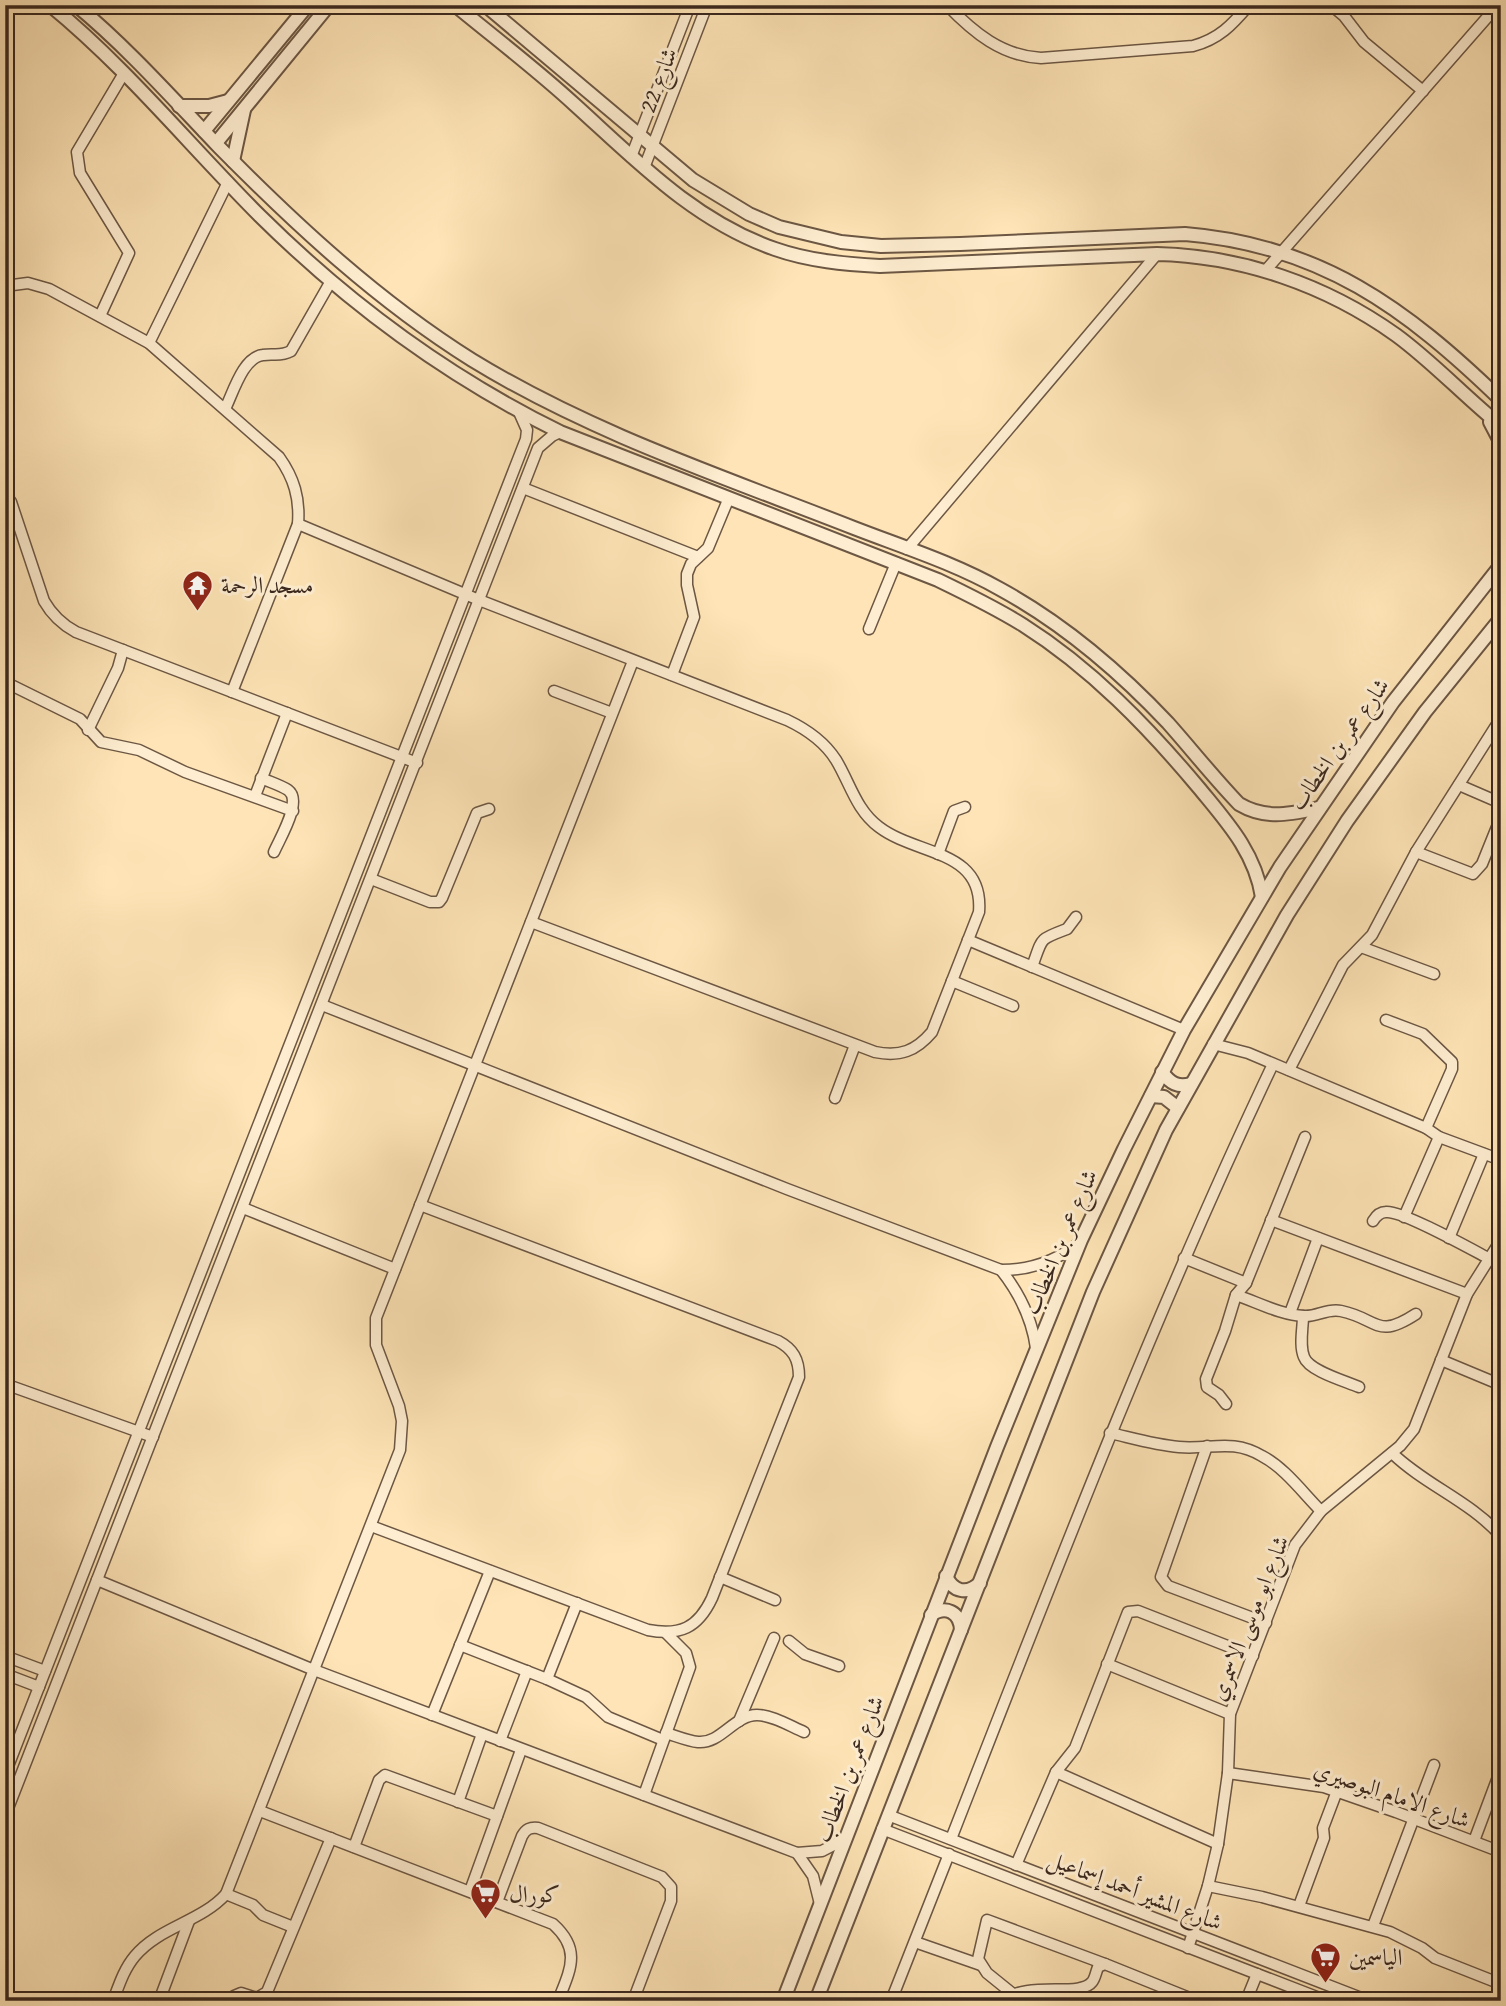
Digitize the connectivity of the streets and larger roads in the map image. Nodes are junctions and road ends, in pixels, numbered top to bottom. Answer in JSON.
{"nodes":[{"id":1,"x":50,"y":5,"type":"edge"},
{"id":2,"x":76,"y":5,"type":"edge"},
{"id":3,"x":308,"y":5,"type":"edge"},
{"id":4,"x":329,"y":5,"type":"edge"},
{"id":5,"x":455,"y":5,"type":"edge"},
{"id":6,"x":485,"y":5,"type":"edge"},
{"id":7,"x":691,"y":5,"type":"edge"},
{"id":8,"x":707,"y":5,"type":"edge"},
{"id":9,"x":947,"y":5,"type":"edge"},
{"id":10,"x":1249,"y":5,"type":"edge"},
{"id":11,"x":1331,"y":5,"type":"edge"},
{"id":12,"x":1498,"y":5,"type":"edge"},
{"id":13,"x":124,"y":74,"type":"junction"},
{"id":14,"x":1423,"y":91,"type":"junction"},
{"id":15,"x":228,"y":101,"type":"junction"},
{"id":16,"x":179,"y":106,"type":"junction"},
{"id":17,"x":245,"y":108,"type":"junction"},
{"id":18,"x":204,"y":131,"type":"junction"},
{"id":19,"x":640,"y":135,"type":"junction"},
{"id":20,"x":216,"y":144,"type":"junction"},
{"id":21,"x":653,"y":146,"type":"junction"},
{"id":22,"x":631,"y":157,"type":"junction"},
{"id":23,"x":233,"y":161,"type":"junction"},
{"id":24,"x":644,"y":168,"type":"junction"},
{"id":25,"x":228,"y":182,"type":"junction"},
{"id":26,"x":1282,"y":251,"type":"junction"},
{"id":27,"x":1157,"y":254,"type":"junction"},
{"id":28,"x":1266,"y":270,"type":"junction"},
{"id":29,"x":331,"y":281,"type":"junction"},
{"id":30,"x":5,"y":286,"type":"edge"},
{"id":31,"x":1363,"y":288,"type":"junction"},
{"id":32,"x":1352,"y":308,"type":"junction"},
{"id":33,"x":100,"y":316,"type":"junction"},
{"id":34,"x":408,"y":316,"type":"junction"},
{"id":35,"x":396,"y":333,"type":"junction"},
{"id":36,"x":434,"y":334,"type":"junction"},
{"id":37,"x":149,"y":343,"type":"junction"},
{"id":38,"x":421,"y":351,"type":"junction"},
{"id":39,"x":1501,"y":398,"type":"edge"},
{"id":40,"x":225,"y":409,"type":"junction"},
{"id":41,"x":519,"y":412,"type":"junction"},
{"id":42,"x":1484,"y":413,"type":"junction"},
{"id":43,"x":1501,"y":426,"type":"edge"},
{"id":44,"x":560,"y":432,"type":"junction"},
{"id":45,"x":1501,"y":443,"type":"edge"},
{"id":46,"x":686,"y":462,"type":"junction"},
{"id":47,"x":680,"y":480,"type":"junction"},
{"id":48,"x":523,"y":488,"type":"junction"},
{"id":49,"x":5,"y":493,"type":"edge"},
{"id":50,"x":728,"y":500,"type":"junction"},
{"id":51,"x":298,"y":524,"type":"junction"},
{"id":52,"x":907,"y":549,"type":"junction"},
{"id":53,"x":698,"y":557,"type":"junction"},
{"id":54,"x":896,"y":562,"type":"junction"},
{"id":55,"x":1501,"y":565,"type":"edge"},
{"id":56,"x":465,"y":594,"type":"junction"},
{"id":57,"x":479,"y":600,"type":"junction"},
{"id":58,"x":1033,"y":609,"type":"junction"},
{"id":59,"x":1501,"y":618,"type":"edge"},
{"id":60,"x":1024,"y":626,"type":"junction"},
{"id":61,"x":869,"y":629,"type":"dead end"},
{"id":62,"x":123,"y":650,"type":"junction"},
{"id":63,"x":633,"y":661,"type":"junction"},
{"id":64,"x":672,"y":675,"type":"junction"},
{"id":65,"x":5,"y":682,"type":"edge"},
{"id":66,"x":554,"y":691,"type":"dead end"},
{"id":67,"x":232,"y":692,"type":"junction"},
{"id":68,"x":287,"y":713,"type":"junction"},
{"id":69,"x":612,"y":713,"type":"junction"},
{"id":70,"x":1501,"y":718,"type":"edge"},
{"id":71,"x":88,"y":730,"type":"junction"},
{"id":72,"x":402,"y":757,"type":"junction"},
{"id":73,"x":417,"y":762,"type":"junction"},
{"id":74,"x":261,"y":778,"type":"junction"},
{"id":75,"x":1459,"y":785,"type":"junction"},
{"id":76,"x":255,"y":796,"type":"junction"},
{"id":77,"x":1501,"y":806,"type":"edge"},
{"id":78,"x":965,"y":807,"type":"dead end"},
{"id":79,"x":1319,"y":808,"type":"junction"},
{"id":80,"x":489,"y":809,"type":"dead end"},
{"id":81,"x":293,"y":811,"type":"junction"},
{"id":82,"x":1501,"y":817,"type":"edge"},
{"id":83,"x":274,"y":852,"type":"dead end"},
{"id":84,"x":1416,"y":852,"type":"junction"},
{"id":85,"x":938,"y":854,"type":"junction"},
{"id":86,"x":371,"y":879,"type":"junction"},
{"id":87,"x":1262,"y":897,"type":"junction"},
{"id":88,"x":1076,"y":917,"type":"dead end"},
{"id":89,"x":531,"y":922,"type":"junction"},
{"id":90,"x":968,"y":940,"type":"junction"},
{"id":91,"x":1361,"y":947,"type":"junction"},
{"id":92,"x":1032,"y":967,"type":"junction"},
{"id":93,"x":1434,"y":974,"type":"dead end"},
{"id":94,"x":952,"y":981,"type":"junction"},
{"id":95,"x":322,"y":1004,"type":"junction"},
{"id":96,"x":1013,"y":1006,"type":"dead end"},
{"id":97,"x":1386,"y":1020,"type":"dead end"},
{"id":98,"x":1184,"y":1030,"type":"junction"},
{"id":99,"x":1213,"y":1044,"type":"junction"},
{"id":100,"x":855,"y":1045,"type":"junction"},
{"id":101,"x":1273,"y":1063,"type":"junction"},
{"id":102,"x":474,"y":1066,"type":"junction"},
{"id":103,"x":1289,"y":1070,"type":"junction"},
{"id":104,"x":1162,"y":1072,"type":"junction"},
{"id":105,"x":1191,"y":1084,"type":"junction"},
{"id":106,"x":1151,"y":1096,"type":"junction"},
{"id":107,"x":835,"y":1098,"type":"dead end"},
{"id":108,"x":1178,"y":1108,"type":"junction"},
{"id":109,"x":1426,"y":1128,"type":"junction"},
{"id":110,"x":1305,"y":1137,"type":"dead end"},
{"id":111,"x":1439,"y":1137,"type":"junction"},
{"id":112,"x":1484,"y":1154,"type":"junction"},
{"id":113,"x":1501,"y":1160,"type":"edge"},
{"id":114,"x":420,"y":1205,"type":"junction"},
{"id":115,"x":243,"y":1208,"type":"junction"},
{"id":116,"x":1404,"y":1217,"type":"junction"},
{"id":117,"x":1271,"y":1220,"type":"junction"},
{"id":118,"x":1373,"y":1221,"type":"dead end"},
{"id":119,"x":1318,"y":1238,"type":"junction"},
{"id":120,"x":1450,"y":1238,"type":"junction"},
{"id":121,"x":1081,"y":1240,"type":"junction"},
{"id":122,"x":1501,"y":1240,"type":"edge"},
{"id":123,"x":1184,"y":1258,"type":"junction"},
{"id":124,"x":1488,"y":1258,"type":"junction"},
{"id":125,"x":395,"y":1269,"type":"junction"},
{"id":126,"x":1001,"y":1270,"type":"junction"},
{"id":127,"x":1246,"y":1283,"type":"junction"},
{"id":128,"x":1467,"y":1294,"type":"junction"},
{"id":129,"x":1236,"y":1295,"type":"junction"},
{"id":130,"x":1290,"y":1313,"type":"junction"},
{"id":131,"x":1416,"y":1314,"type":"dead end"},
{"id":132,"x":1303,"y":1316,"type":"junction"},
{"id":133,"x":1037,"y":1351,"type":"junction"},
{"id":134,"x":1441,"y":1360,"type":"junction"},
{"id":135,"x":5,"y":1384,"type":"edge"},
{"id":136,"x":1501,"y":1385,"type":"edge"},
{"id":137,"x":1359,"y":1387,"type":"dead end"},
{"id":138,"x":1226,"y":1404,"type":"dead end"},
{"id":139,"x":139,"y":1432,"type":"junction"},
{"id":140,"x":1110,"y":1433,"type":"junction"},
{"id":141,"x":153,"y":1437,"type":"junction"},
{"id":142,"x":1207,"y":1446,"type":"junction"},
{"id":143,"x":1392,"y":1453,"type":"junction"},
{"id":144,"x":1321,"y":1511,"type":"junction"},
{"id":145,"x":371,"y":1526,"type":"junction"},
{"id":146,"x":1501,"y":1536,"type":"edge"},
{"id":147,"x":491,"y":1571,"type":"junction"},
{"id":148,"x":946,"y":1576,"type":"junction"},
{"id":149,"x":720,"y":1577,"type":"junction"},
{"id":150,"x":97,"y":1580,"type":"junction"},
{"id":151,"x":980,"y":1583,"type":"junction"},
{"id":152,"x":775,"y":1600,"type":"dead end"},
{"id":153,"x":576,"y":1603,"type":"junction"},
{"id":154,"x":931,"y":1615,"type":"junction"},
{"id":155,"x":1266,"y":1623,"type":"junction"},
{"id":156,"x":961,"y":1630,"type":"junction"},
{"id":157,"x":666,"y":1633,"type":"junction"},
{"id":158,"x":774,"y":1638,"type":"dead end"},
{"id":159,"x":789,"y":1641,"type":"dead end"},
{"id":160,"x":460,"y":1645,"type":"junction"},
{"id":161,"x":5,"y":1656,"type":"edge"},
{"id":162,"x":1253,"y":1656,"type":"junction"},
{"id":163,"x":1107,"y":1664,"type":"junction"},
{"id":164,"x":839,"y":1666,"type":"dead end"},
{"id":165,"x":314,"y":1670,"type":"junction"},
{"id":166,"x":45,"y":1671,"type":"junction"},
{"id":167,"x":527,"y":1671,"type":"junction"},
{"id":168,"x":5,"y":1675,"type":"edge"},
{"id":169,"x":547,"y":1679,"type":"junction"},
{"id":170,"x":39,"y":1687,"type":"junction"},
{"id":171,"x":432,"y":1714,"type":"junction"},
{"id":172,"x":1230,"y":1714,"type":"junction"},
{"id":173,"x":739,"y":1721,"type":"junction"},
{"id":174,"x":804,"y":1731,"type":"dead end"},
{"id":175,"x":482,"y":1734,"type":"junction"},
{"id":176,"x":665,"y":1736,"type":"junction"},
{"id":177,"x":500,"y":1741,"type":"junction"},
{"id":178,"x":521,"y":1750,"type":"junction"},
{"id":179,"x":1434,"y":1765,"type":"dead end"},
{"id":180,"x":1501,"y":1769,"type":"edge"},
{"id":181,"x":1056,"y":1772,"type":"junction"},
{"id":182,"x":1228,"y":1773,"type":"junction"},
{"id":183,"x":5,"y":1774,"type":"edge"},
{"id":184,"x":1337,"y":1791,"type":"junction"},
{"id":185,"x":644,"y":1795,"type":"junction"},
{"id":186,"x":458,"y":1802,"type":"junction"},
{"id":187,"x":260,"y":1811,"type":"junction"},
{"id":188,"x":888,"y":1815,"type":"junction"},
{"id":189,"x":5,"y":1816,"type":"edge"},
{"id":190,"x":497,"y":1816,"type":"junction"},
{"id":191,"x":1414,"y":1818,"type":"junction"},
{"id":192,"x":882,"y":1829,"type":"junction"},
{"id":193,"x":331,"y":1838,"type":"junction"},
{"id":194,"x":845,"y":1839,"type":"junction"},
{"id":195,"x":951,"y":1839,"type":"junction"},
{"id":196,"x":1474,"y":1841,"type":"junction"},
{"id":197,"x":1218,"y":1844,"type":"junction"},
{"id":198,"x":354,"y":1847,"type":"junction"},
{"id":199,"x":1501,"y":1852,"type":"edge"},
{"id":200,"x":797,"y":1853,"type":"junction"},
{"id":201,"x":949,"y":1854,"type":"junction"},
{"id":202,"x":1016,"y":1865,"type":"junction"},
{"id":203,"x":1208,"y":1886,"type":"junction"},
{"id":204,"x":470,"y":1891,"type":"junction"},
{"id":205,"x":226,"y":1894,"type":"junction"},
{"id":206,"x":497,"y":1902,"type":"junction"},
{"id":207,"x":820,"y":1903,"type":"junction"},
{"id":208,"x":1299,"y":1906,"type":"junction"},
{"id":209,"x":189,"y":1921,"type":"junction"},
{"id":210,"x":1373,"y":1926,"type":"junction"},
{"id":211,"x":293,"y":1927,"type":"junction"},
{"id":212,"x":1193,"y":1933,"type":"junction"},
{"id":213,"x":915,"y":1942,"type":"junction"},
{"id":214,"x":1188,"y":1948,"type":"junction"},
{"id":215,"x":1105,"y":1964,"type":"junction"},
{"id":216,"x":981,"y":1965,"type":"junction"},
{"id":217,"x":1257,"y":1974,"type":"junction"},
{"id":218,"x":1501,"y":1984,"type":"edge"},
{"id":219,"x":1013,"y":1994,"type":"junction"},
{"id":220,"x":892,"y":1998,"type":"edge"},
{"id":221,"x":113,"y":2001,"type":"edge"},
{"id":222,"x":159,"y":2001,"type":"edge"},
{"id":223,"x":231,"y":2001,"type":"edge"},
{"id":224,"x":558,"y":2001,"type":"edge"},
{"id":225,"x":633,"y":2001,"type":"edge"},
{"id":226,"x":783,"y":2001,"type":"edge"},
{"id":227,"x":816,"y":2001,"type":"edge"},
{"id":228,"x":908,"y":2001,"type":"edge"},
{"id":229,"x":1003,"y":2001,"type":"edge"},
{"id":230,"x":1197,"y":2001,"type":"edge"},
{"id":231,"x":1246,"y":2001,"type":"edge"},
{"id":232,"x":1327,"y":2001,"type":"edge"},
{"id":233,"x":1369,"y":2001,"type":"edge"}],
"edges":[{"from":1,"to":13,"type":"street"},
{"from":2,"to":16,"type":"street"},
{"from":3,"to":15,"type":"street"},
{"from":4,"to":17,"type":"street"},
{"from":5,"to":22,"type":"street"},
{"from":6,"to":19,"type":"street"},
{"from":7,"to":19,"type":"street","name":"شارع 22"},
{"from":8,"to":21,"type":"street","name":"شارع 22"},
{"from":9,"to":10,"type":"street"},
{"from":11,"to":14,"type":"street"},
{"from":12,"to":14,"type":"street"},
{"from":13,"to":25,"type":"street"},
{"from":13,"to":33,"type":"street"},
{"from":14,"to":26,"type":"street"},
{"from":15,"to":16,"type":"street"},
{"from":15,"to":18,"type":"street"},
{"from":16,"to":18,"type":"street"},
{"from":17,"to":20,"type":"street"},
{"from":17,"to":23,"type":"street"},
{"from":18,"to":20,"type":"street"},
{"from":19,"to":21,"type":"street"},
{"from":19,"to":22,"type":"street","name":"شارع 22"},
{"from":20,"to":23,"type":"street"},
{"from":21,"to":24,"type":"street","name":"شارع 22"},
{"from":21,"to":26,"type":"street"},
{"from":22,"to":24,"type":"street"},
{"from":23,"to":34,"type":"street"},
{"from":24,"to":27,"type":"street"},
{"from":25,"to":29,"type":"street"},
{"from":25,"to":37,"type":"street"},
{"from":26,"to":28,"type":"street"},
{"from":26,"to":31,"type":"street"},
{"from":27,"to":28,"type":"street"},
{"from":27,"to":52,"type":"street"},
{"from":28,"to":32,"type":"street"},
{"from":29,"to":35,"type":"street"},
{"from":29,"to":40,"type":"street"},
{"from":30,"to":33,"type":"street"},
{"from":31,"to":32,"type":"street"},
{"from":31,"to":39,"type":"street"},
{"from":32,"to":42,"type":"street"},
{"from":33,"to":37,"type":"street"},
{"from":34,"to":35,"type":"street"},
{"from":34,"to":36,"type":"street"},
{"from":35,"to":38,"type":"street"},
{"from":36,"to":38,"type":"street"},
{"from":36,"to":46,"type":"street"},
{"from":37,"to":40,"type":"street"},
{"from":38,"to":41,"type":"street"},
{"from":40,"to":51,"type":"street"},
{"from":41,"to":44,"type":"street"},
{"from":41,"to":56,"type":"street"},
{"from":42,"to":43,"type":"street"},
{"from":42,"to":45,"type":"street"},
{"from":44,"to":47,"type":"street"},
{"from":44,"to":48,"type":"street"},
{"from":46,"to":47,"type":"street"},
{"from":46,"to":52,"type":"street"},
{"from":47,"to":50,"type":"street"},
{"from":48,"to":53,"type":"street"},
{"from":48,"to":57,"type":"street"},
{"from":49,"to":62,"type":"street"},
{"from":50,"to":53,"type":"street"},
{"from":50,"to":54,"type":"street"},
{"from":51,"to":56,"type":"street"},
{"from":51,"to":67,"type":"street"},
{"from":52,"to":58,"type":"street"},
{"from":53,"to":64,"type":"street"},
{"from":54,"to":60,"type":"street"},
{"from":54,"to":61,"type":"street"},
{"from":55,"to":79,"type":"street","name":"شارع عمر بن الخطاب"},
{"from":56,"to":57,"type":"street"},
{"from":56,"to":72,"type":"street"},
{"from":57,"to":63,"type":"street"},
{"from":57,"to":73,"type":"street"},
{"from":58,"to":60,"type":"street"},
{"from":58,"to":79,"type":"street"},
{"from":59,"to":99,"type":"street"},
{"from":60,"to":87,"type":"street"},
{"from":62,"to":67,"type":"street"},
{"from":62,"to":71,"type":"street"},
{"from":63,"to":64,"type":"street"},
{"from":63,"to":69,"type":"street"},
{"from":64,"to":85,"type":"street"},
{"from":65,"to":71,"type":"street"},
{"from":66,"to":69,"type":"street"},
{"from":67,"to":68,"type":"street"},
{"from":68,"to":72,"type":"street"},
{"from":68,"to":74,"type":"street"},
{"from":69,"to":89,"type":"street"},
{"from":70,"to":75,"type":"street"},
{"from":71,"to":76,"type":"street"},
{"from":72,"to":73,"type":"street"},
{"from":72,"to":139,"type":"street"},
{"from":73,"to":86,"type":"street"},
{"from":74,"to":76,"type":"street"},
{"from":74,"to":81,"type":"street"},
{"from":75,"to":77,"type":"street"},
{"from":75,"to":84,"type":"street"},
{"from":76,"to":81,"type":"street"},
{"from":78,"to":85,"type":"street"},
{"from":79,"to":87,"type":"street","name":"شارع عمر بن الخطاب"},
{"from":80,"to":86,"type":"street"},
{"from":81,"to":83,"type":"street"},
{"from":82,"to":84,"type":"street"},
{"from":84,"to":91,"type":"street"},
{"from":85,"to":90,"type":"street"},
{"from":86,"to":95,"type":"street"},
{"from":87,"to":98,"type":"street","name":"شارع عمر بن الخطاب"},
{"from":88,"to":92,"type":"street"},
{"from":89,"to":100,"type":"street"},
{"from":89,"to":102,"type":"street"},
{"from":90,"to":92,"type":"street"},
{"from":90,"to":94,"type":"street"},
{"from":91,"to":93,"type":"street"},
{"from":91,"to":103,"type":"street"},
{"from":92,"to":98,"type":"street"},
{"from":94,"to":96,"type":"street"},
{"from":94,"to":100,"type":"street"},
{"from":95,"to":102,"type":"street"},
{"from":95,"to":115,"type":"street"},
{"from":97,"to":109,"type":"street"},
{"from":98,"to":104,"type":"street","name":"شارع عمر بن الخطاب"},
{"from":99,"to":101,"type":"street"},
{"from":99,"to":105,"type":"street"},
{"from":100,"to":107,"type":"street"},
{"from":101,"to":103,"type":"street"},
{"from":101,"to":123,"type":"street"},
{"from":102,"to":114,"type":"street"},
{"from":102,"to":126,"type":"street"},
{"from":103,"to":109,"type":"street"},
{"from":104,"to":105,"type":"street"},
{"from":104,"to":106,"type":"street","name":"شارع عمر بن الخطاب"},
{"from":105,"to":108,"type":"street"},
{"from":106,"to":108,"type":"street"},
{"from":106,"to":121,"type":"street","name":"شارع عمر بن الخطاب"},
{"from":108,"to":151,"type":"street"},
{"from":109,"to":111,"type":"street"},
{"from":110,"to":117,"type":"street"},
{"from":111,"to":112,"type":"street"},
{"from":111,"to":116,"type":"street"},
{"from":112,"to":113,"type":"street"},
{"from":112,"to":120,"type":"street"},
{"from":114,"to":125,"type":"street"},
{"from":114,"to":149,"type":"street"},
{"from":115,"to":125,"type":"street"},
{"from":115,"to":141,"type":"street"},
{"from":116,"to":118,"type":"street"},
{"from":116,"to":120,"type":"street"},
{"from":117,"to":119,"type":"street"},
{"from":117,"to":127,"type":"street"},
{"from":119,"to":128,"type":"street"},
{"from":119,"to":130,"type":"street"},
{"from":120,"to":124,"type":"street"},
{"from":121,"to":126,"type":"street"},
{"from":121,"to":133,"type":"street","name":"شارع عمر بن الخطاب"},
{"from":122,"to":124,"type":"street","name":"شارع ابو موسى الاسمري"},
{"from":123,"to":127,"type":"street"},
{"from":123,"to":140,"type":"street"},
{"from":124,"to":128,"type":"street","name":"شارع ابو موسى الاسمري"},
{"from":125,"to":145,"type":"street"},
{"from":126,"to":133,"type":"street"},
{"from":127,"to":129,"type":"street"},
{"from":128,"to":134,"type":"street","name":"شارع ابو موسى الاسمري"},
{"from":129,"to":130,"type":"street"},
{"from":129,"to":138,"type":"street"},
{"from":130,"to":132,"type":"street"},
{"from":131,"to":132,"type":"street"},
{"from":132,"to":137,"type":"street"},
{"from":133,"to":148,"type":"street","name":"شارع عمر بن الخطاب"},
{"from":134,"to":136,"type":"street"},
{"from":134,"to":143,"type":"street","name":"شارع ابو موسى الاسمري"},
{"from":135,"to":139,"type":"street"},
{"from":139,"to":141,"type":"street"},
{"from":139,"to":166,"type":"street"},
{"from":140,"to":142,"type":"street"},
{"from":140,"to":195,"type":"street"},
{"from":141,"to":150,"type":"street"},
{"from":142,"to":144,"type":"street"},
{"from":142,"to":155,"type":"street"},
{"from":143,"to":144,"type":"street","name":"شارع ابو موسى الاسمري"},
{"from":143,"to":146,"type":"street"},
{"from":144,"to":155,"type":"street","name":"شارع ابو موسى الاسمري"},
{"from":145,"to":147,"type":"street"},
{"from":145,"to":165,"type":"street"},
{"from":147,"to":153,"type":"street"},
{"from":147,"to":160,"type":"street"},
{"from":148,"to":151,"type":"street"},
{"from":148,"to":154,"type":"street","name":"شارع عمر بن الخطاب"},
{"from":149,"to":152,"type":"street"},
{"from":149,"to":157,"type":"street"},
{"from":150,"to":165,"type":"street"},
{"from":150,"to":189,"type":"street"},
{"from":151,"to":156,"type":"street"},
{"from":153,"to":157,"type":"street"},
{"from":153,"to":169,"type":"street"},
{"from":154,"to":156,"type":"street"},
{"from":154,"to":194,"type":"street","name":"شارع عمر بن الخطاب"},
{"from":155,"to":162,"type":"street","name":"شارع ابو موسى الاسمري"},
{"from":156,"to":188,"type":"street"},
{"from":157,"to":176,"type":"street"},
{"from":158,"to":173,"type":"street"},
{"from":159,"to":164,"type":"street"},
{"from":160,"to":167,"type":"street"},
{"from":160,"to":171,"type":"street"},
{"from":161,"to":166,"type":"street"},
{"from":162,"to":163,"type":"street"},
{"from":162,"to":172,"type":"street","name":"شارع ابو موسى الاسمري"},
{"from":163,"to":172,"type":"street"},
{"from":163,"to":181,"type":"street"},
{"from":165,"to":171,"type":"street"},
{"from":165,"to":187,"type":"street"},
{"from":166,"to":170,"type":"street"},
{"from":167,"to":169,"type":"street"},
{"from":167,"to":177,"type":"street"},
{"from":168,"to":170,"type":"street"},
{"from":169,"to":176,"type":"street"},
{"from":170,"to":183,"type":"street"},
{"from":171,"to":175,"type":"street"},
{"from":172,"to":182,"type":"street","name":"شارع ابو موسى الاسمري"},
{"from":173,"to":174,"type":"street"},
{"from":173,"to":176,"type":"street"},
{"from":175,"to":177,"type":"street"},
{"from":175,"to":186,"type":"street"},
{"from":176,"to":185,"type":"street"},
{"from":177,"to":178,"type":"street"},
{"from":178,"to":185,"type":"street"},
{"from":178,"to":190,"type":"street"},
{"from":179,"to":191,"type":"street"},
{"from":180,"to":196,"type":"street"},
{"from":181,"to":197,"type":"street"},
{"from":181,"to":202,"type":"street"},
{"from":182,"to":184,"type":"street","name":"شارع الامام البوصيري"},
{"from":182,"to":197,"type":"street","name":"شارع ابو موسى الاسمري"},
{"from":184,"to":191,"type":"street","name":"شارع الامام البوصيري"},
{"from":184,"to":208,"type":"street"},
{"from":185,"to":200,"type":"street"},
{"from":186,"to":190,"type":"street"},
{"from":186,"to":198,"type":"street"},
{"from":187,"to":193,"type":"street"},
{"from":187,"to":205,"type":"street"},
{"from":188,"to":192,"type":"street"},
{"from":188,"to":195,"type":"street","name":"شارع المشير أحمد إسماعيل"},
{"from":190,"to":204,"type":"street"},
{"from":191,"to":196,"type":"street","name":"شارع الامام البوصيري"},
{"from":191,"to":210,"type":"street"},
{"from":192,"to":201,"type":"street","name":"شارع المشير أحمد إسماعيل"},
{"from":192,"to":227,"type":"street"},
{"from":193,"to":198,"type":"street"},
{"from":193,"to":211,"type":"street"},
{"from":194,"to":200,"type":"street"},
{"from":194,"to":207,"type":"street","name":"شارع عمر بن الخطاب"},
{"from":195,"to":202,"type":"street","name":"شارع المشير أحمد إسماعيل"},
{"from":196,"to":199,"type":"street","name":"شارع الامام البوصيري"},
{"from":197,"to":203,"type":"street","name":"شارع ابو موسى الاسمري"},
{"from":198,"to":204,"type":"street"},
{"from":200,"to":207,"type":"street"},
{"from":201,"to":213,"type":"street"},
{"from":201,"to":214,"type":"street","name":"شارع المشير أحمد إسماعيل"},
{"from":202,"to":212,"type":"street","name":"شارع المشير أحمد إسماعيل"},
{"from":203,"to":208,"type":"street"},
{"from":203,"to":212,"type":"street","name":"شارع ابو موسى الاسمري"},
{"from":204,"to":206,"type":"street"},
{"from":205,"to":209,"type":"street"},
{"from":205,"to":211,"type":"street"},
{"from":206,"to":224,"type":"street"},
{"from":206,"to":225,"type":"street"},
{"from":207,"to":226,"type":"street","name":"شارع عمر بن الخطاب"},
{"from":208,"to":210,"type":"street"},
{"from":209,"to":221,"type":"street"},
{"from":209,"to":222,"type":"street"},
{"from":210,"to":218,"type":"street"},
{"from":211,"to":223,"type":"street"},
{"from":212,"to":214,"type":"street","name":"شارع ابو موسى الاسمري"},
{"from":212,"to":233,"type":"street","name":"شارع المشير أحمد إسماعيل"},
{"from":213,"to":216,"type":"street"},
{"from":213,"to":220,"type":"street"},
{"from":214,"to":217,"type":"street","name":"شارع المشير أحمد إسماعيل"},
{"from":215,"to":216,"type":"street"},
{"from":215,"to":219,"type":"street"},
{"from":215,"to":230,"type":"street"},
{"from":216,"to":219,"type":"street"},
{"from":217,"to":231,"type":"street"},
{"from":217,"to":232,"type":"street","name":"شارع المشير أحمد إسماعيل"},
{"from":219,"to":229,"type":"street"},
{"from":220,"to":228,"type":"street"}]}
